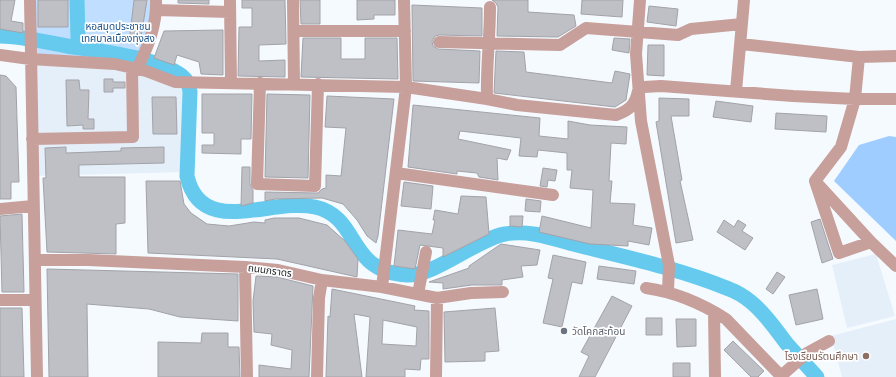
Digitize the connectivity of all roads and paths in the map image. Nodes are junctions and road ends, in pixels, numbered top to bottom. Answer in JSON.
{"nodes":[{"id":1,"x":30,"y":0,"type":"edge"},
{"id":2,"x":293,"y":0,"type":"edge"},
{"id":3,"x":404,"y":0,"type":"edge"},
{"id":4,"x":640,"y":0,"type":"edge"},
{"id":5,"x":744,"y":0,"type":"edge"},
{"id":6,"x":156,"y":5,"type":"edge"},
{"id":7,"x":230,"y":6,"type":"edge"},
{"id":8,"x":490,"y":7,"type":"dead end"},
{"id":9,"x":742,"y":24,"type":"junction"},
{"id":10,"x":294,"y":31,"type":"junction"},
{"id":11,"x":405,"y":31,"type":"junction"},
{"id":12,"x":637,"y":32,"type":"junction"},
{"id":13,"x":439,"y":42,"type":"dead end"},
{"id":14,"x":490,"y":43,"type":"junction"},
{"id":15,"x":740,"y":44,"type":"junction"},
{"id":16,"x":0,"y":55,"type":"edge"},
{"id":17,"x":896,"y":56,"type":"edge"},
{"id":18,"x":859,"y":57,"type":"junction"},
{"id":19,"x":30,"y":59,"type":"junction"},
{"id":20,"x":139,"y":62,"type":"junction"},
{"id":21,"x":231,"y":83,"type":"junction"},
{"id":22,"x":260,"y":83,"type":"junction"},
{"id":23,"x":294,"y":84,"type":"junction"},
{"id":24,"x":318,"y":84,"type":"junction"},
{"id":25,"x":406,"y":87,"type":"junction"},
{"id":26,"x":638,"y":91,"type":"junction"},
{"id":27,"x":736,"y":91,"type":"junction"},
{"id":28,"x":487,"y":99,"type":"junction"},
{"id":29,"x":855,"y":99,"type":"junction"},
{"id":30,"x":896,"y":99,"type":"edge"},
{"id":31,"x":32,"y":139,"type":"junction"},
{"id":32,"x":396,"y":173,"type":"junction"},
{"id":33,"x":815,"y":181,"type":"junction"},
{"id":34,"x":554,"y":194,"type":"dead end"},
{"id":35,"x":33,"y":206,"type":"junction"},
{"id":36,"x":0,"y":209,"type":"edge"},
{"id":37,"x":871,"y":242,"type":"junction"},
{"id":38,"x":426,"y":252,"type":"dead end"},
{"id":39,"x":35,"y":260,"type":"junction"},
{"id":40,"x":896,"y":266,"type":"edge"},
{"id":41,"x":245,"y":267,"type":"junction"},
{"id":42,"x":322,"y":280,"type":"junction"},
{"id":43,"x":382,"y":283,"type":"junction"},
{"id":44,"x":669,"y":286,"type":"junction"},
{"id":45,"x":646,"y":288,"type":"dead end"},
{"id":46,"x":503,"y":292,"type":"dead end"},
{"id":47,"x":418,"y":294,"type":"junction"},
{"id":48,"x":438,"y":298,"type":"junction"},
{"id":49,"x":0,"y":300,"type":"edge"},
{"id":50,"x":35,"y":300,"type":"junction"},
{"id":51,"x":714,"y":312,"type":"junction"},
{"id":52,"x":829,"y":341,"type":"dead end"},
{"id":53,"x":783,"y":375,"type":"edge"},
{"id":54,"x":37,"y":377,"type":"edge"},
{"id":55,"x":247,"y":377,"type":"edge"},
{"id":56,"x":317,"y":377,"type":"edge"},
{"id":57,"x":436,"y":377,"type":"edge"},
{"id":58,"x":715,"y":377,"type":"edge"}],
"edges":[{"from":1,"to":19,"type":"street"},
{"from":2,"to":10,"type":"street"},
{"from":3,"to":11,"type":"street"},
{"from":4,"to":12,"type":"street"},
{"from":5,"to":9,"type":"street"},
{"from":6,"to":7,"type":"street"},
{"from":6,"to":20,"type":"street"},
{"from":7,"to":21,"type":"street"},
{"from":8,"to":14,"type":"street"},
{"from":9,"to":12,"type":"street"},
{"from":9,"to":15,"type":"street"},
{"from":10,"to":11,"type":"street"},
{"from":10,"to":23,"type":"street"},
{"from":11,"to":25,"type":"street"},
{"from":12,"to":14,"type":"street"},
{"from":12,"to":26,"type":"street"},
{"from":13,"to":14,"type":"street"},
{"from":14,"to":28,"type":"street"},
{"from":15,"to":18,"type":"street"},
{"from":15,"to":27,"type":"street"},
{"from":16,"to":19,"type":"street"},
{"from":17,"to":18,"type":"street"},
{"from":18,"to":29,"type":"street"},
{"from":19,"to":20,"type":"street"},
{"from":19,"to":31,"type":"street"},
{"from":20,"to":21,"type":"street"},
{"from":20,"to":31,"type":"street"},
{"from":21,"to":22,"type":"street"},
{"from":22,"to":23,"type":"street"},
{"from":22,"to":24,"type":"street"},
{"from":23,"to":24,"type":"street"},
{"from":24,"to":25,"type":"street"},
{"from":25,"to":28,"type":"street"},
{"from":25,"to":32,"type":"street"},
{"from":26,"to":27,"type":"street"},
{"from":26,"to":28,"type":"street"},
{"from":26,"to":44,"type":"street"},
{"from":27,"to":29,"type":"street"},
{"from":29,"to":30,"type":"street"},
{"from":29,"to":33,"type":"street"},
{"from":31,"to":35,"type":"street"},
{"from":32,"to":34,"type":"street"},
{"from":32,"to":43,"type":"street"},
{"from":33,"to":37,"type":"street"},
{"from":33,"to":37,"type":"street"},
{"from":35,"to":36,"type":"street"},
{"from":35,"to":39,"type":"street"},
{"from":37,"to":40,"type":"street"},
{"from":38,"to":47,"type":"street"},
{"from":39,"to":41,"type":"street","name":"ถนนภราดร"},
{"from":39,"to":50,"type":"street"},
{"from":41,"to":42,"type":"street","name":"ถนนภราดร"},
{"from":41,"to":55,"type":"street"},
{"from":42,"to":43,"type":"street","name":"ถนนภราดร"},
{"from":42,"to":56,"type":"street"},
{"from":43,"to":47,"type":"street","name":"ถนนภราดร"},
{"from":44,"to":45,"type":"street"},
{"from":44,"to":51,"type":"street"},
{"from":46,"to":48,"type":"street","name":"ถนนภราดร"},
{"from":47,"to":48,"type":"street","name":"ถนนภราดร"},
{"from":48,"to":57,"type":"street"},
{"from":49,"to":50,"type":"street"},
{"from":50,"to":54,"type":"street"},
{"from":51,"to":53,"type":"street"},
{"from":51,"to":58,"type":"street"},
{"from":52,"to":53,"type":"street"}]}
